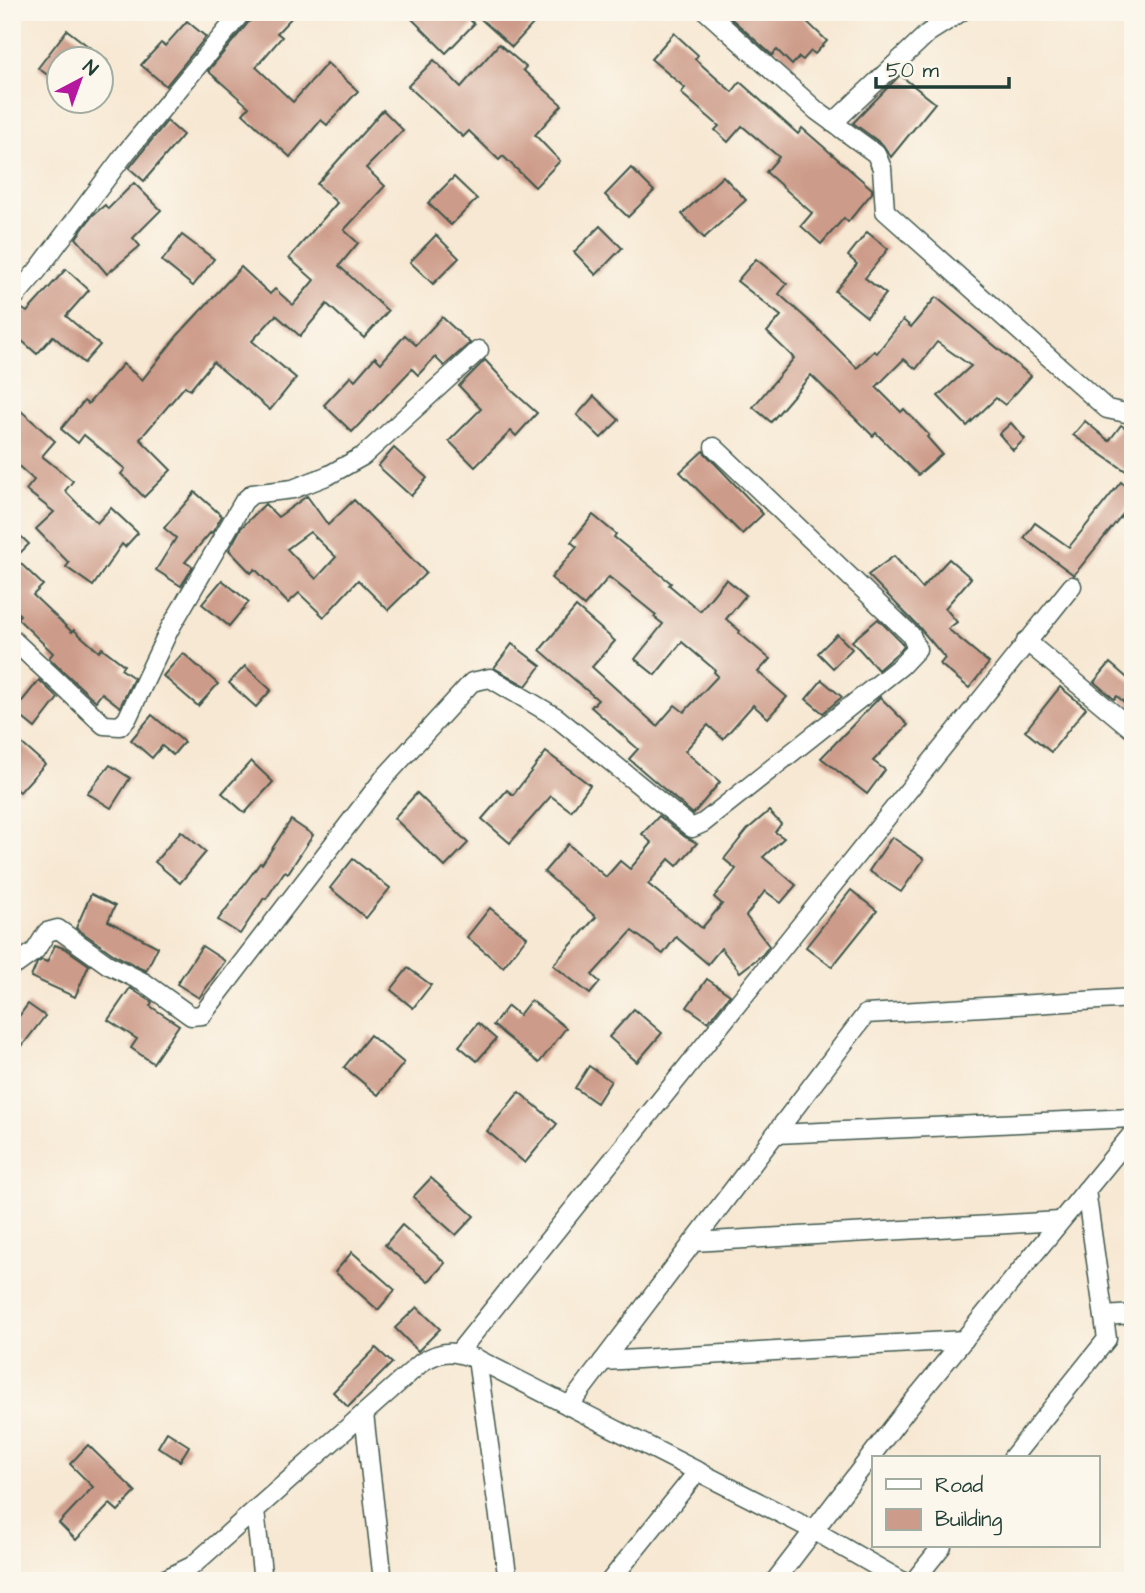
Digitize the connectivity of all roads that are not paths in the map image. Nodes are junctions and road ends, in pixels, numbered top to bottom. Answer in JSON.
{"nodes":[{"id":1,"x":242,"y":12,"type":"edge"},
{"id":2,"x":707,"y":12,"type":"edge"},
{"id":3,"x":961,"y":12,"type":"edge"},
{"id":4,"x":833,"y":123,"type":"junction"},
{"id":5,"x":12,"y":300,"type":"edge"},
{"id":6,"x":479,"y":350,"type":"dead end"},
{"id":7,"x":1133,"y":409,"type":"edge"},
{"id":8,"x":714,"y":447,"type":"dead end"},
{"id":9,"x":1072,"y":586,"type":"dead end"},
{"id":10,"x":12,"y":639,"type":"edge"},
{"id":11,"x":1026,"y":641,"type":"junction"},
{"id":12,"x":1133,"y":730,"type":"edge"},
{"id":13,"x":12,"y":962,"type":"edge"},
{"id":14,"x":1133,"y":998,"type":"edge"},
{"id":15,"x":1133,"y":1118,"type":"edge"},
{"id":16,"x":1133,"y":1133,"type":"edge"},
{"id":17,"x":776,"y":1134,"type":"junction"},
{"id":18,"x":1086,"y":1190,"type":"junction"},
{"id":19,"x":1060,"y":1222,"type":"junction"},
{"id":20,"x":693,"y":1242,"type":"junction"},
{"id":21,"x":1133,"y":1314,"type":"edge"},
{"id":22,"x":1104,"y":1316,"type":"junction"},
{"id":23,"x":964,"y":1340,"type":"junction"},
{"id":24,"x":458,"y":1353,"type":"junction"},
{"id":25,"x":477,"y":1359,"type":"junction"},
{"id":26,"x":603,"y":1361,"type":"junction"},
{"id":27,"x":569,"y":1406,"type":"junction"},
{"id":28,"x":364,"y":1414,"type":"junction"},
{"id":29,"x":1014,"y":1456,"type":"edge"},
{"id":30,"x":698,"y":1471,"type":"junction"},
{"id":31,"x":255,"y":1511,"type":"junction"},
{"id":32,"x":813,"y":1530,"type":"junction"},
{"id":33,"x":940,"y":1548,"type":"edge"},
{"id":34,"x":161,"y":1581,"type":"edge"},
{"id":35,"x":263,"y":1581,"type":"edge"},
{"id":36,"x":383,"y":1581,"type":"edge"},
{"id":37,"x":508,"y":1581,"type":"edge"},
{"id":38,"x":610,"y":1581,"type":"edge"},
{"id":39,"x":775,"y":1581,"type":"edge"},
{"id":40,"x":902,"y":1581,"type":"edge"},
{"id":41,"x":914,"y":1581,"type":"edge"}],
"edges":[{"from":1,"to":5,"type":"street"},
{"from":2,"to":4,"type":"street"},
{"from":3,"to":4,"type":"street"},
{"from":4,"to":7,"type":"street"},
{"from":6,"to":10,"type":"street"},
{"from":8,"to":13,"type":"street"},
{"from":9,"to":11,"type":"street"},
{"from":11,"to":12,"type":"street"},
{"from":11,"to":24,"type":"street"},
{"from":14,"to":17,"type":"street"},
{"from":15,"to":17,"type":"street"},
{"from":16,"to":18,"type":"street"},
{"from":17,"to":20,"type":"street"},
{"from":18,"to":19,"type":"street"},
{"from":18,"to":22,"type":"street"},
{"from":19,"to":20,"type":"street"},
{"from":19,"to":23,"type":"street"},
{"from":20,"to":26,"type":"street"},
{"from":21,"to":22,"type":"street"},
{"from":22,"to":29,"type":"street"},
{"from":23,"to":26,"type":"street"},
{"from":23,"to":32,"type":"street"},
{"from":24,"to":25,"type":"street"},
{"from":24,"to":28,"type":"street"},
{"from":25,"to":27,"type":"street"},
{"from":25,"to":37,"type":"street"},
{"from":26,"to":27,"type":"street"},
{"from":27,"to":30,"type":"street"},
{"from":28,"to":31,"type":"street"},
{"from":28,"to":36,"type":"street"},
{"from":30,"to":32,"type":"street"},
{"from":30,"to":38,"type":"street"},
{"from":31,"to":34,"type":"street"},
{"from":31,"to":35,"type":"street"},
{"from":32,"to":39,"type":"street"},
{"from":32,"to":40,"type":"street"},
{"from":33,"to":41,"type":"street"}]}
